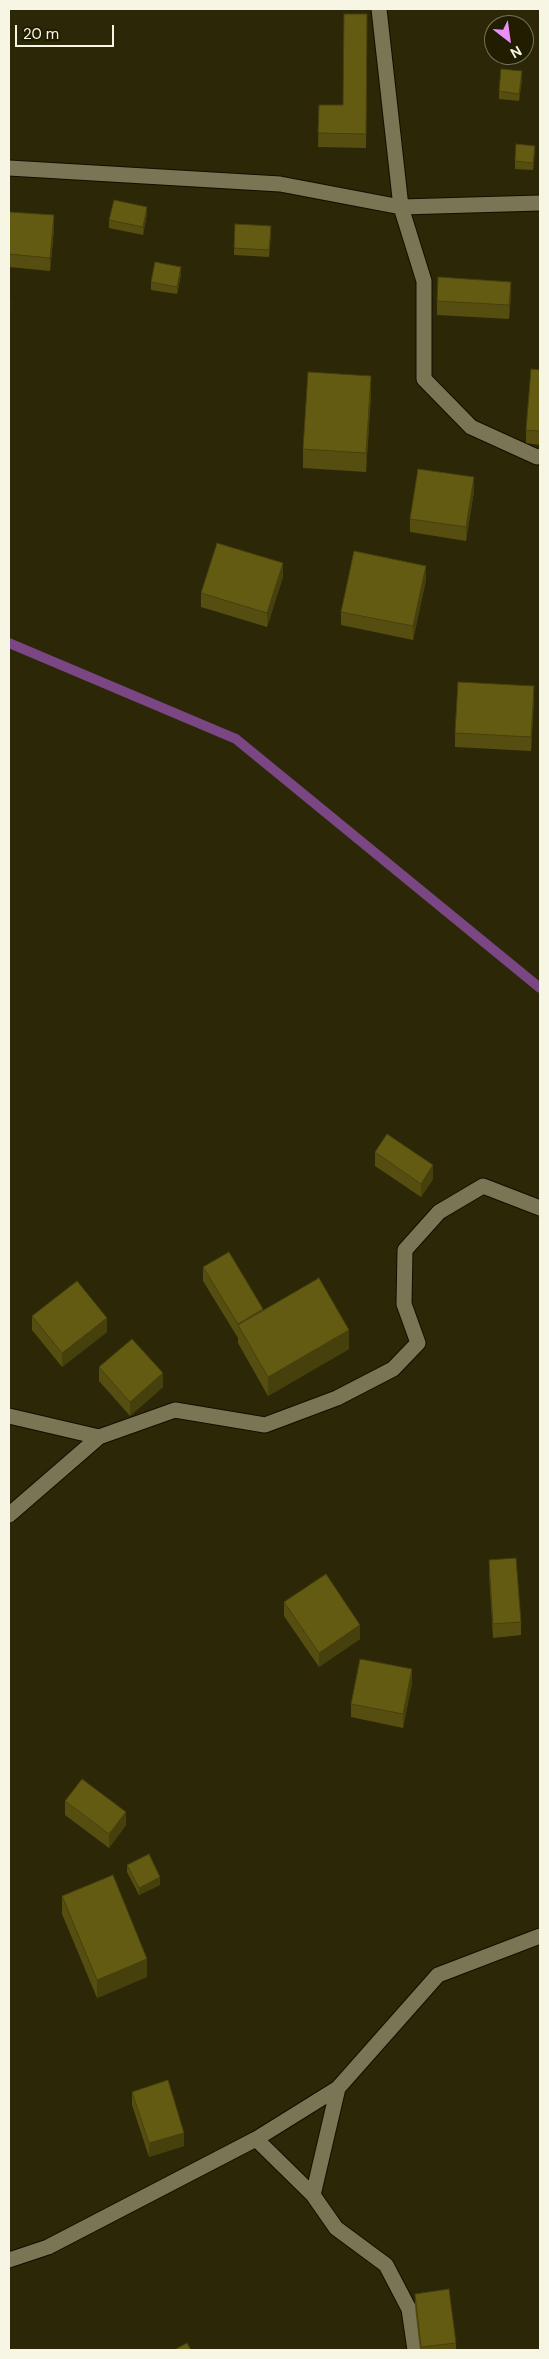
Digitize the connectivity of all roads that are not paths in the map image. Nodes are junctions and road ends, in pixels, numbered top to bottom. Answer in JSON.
{"nodes":[{"id":1,"x":379,"y":9,"type":"edge"},
{"id":2,"x":9,"y":168,"type":"edge"},
{"id":3,"x":540,"y":203,"type":"edge"},
{"id":4,"x":401,"y":207,"type":"junction"},
{"id":5,"x":540,"y":456,"type":"edge"},
{"id":6,"x":540,"y":1208,"type":"edge"},
{"id":7,"x":9,"y":1416,"type":"edge"},
{"id":8,"x":99,"y":1437,"type":"junction"},
{"id":9,"x":9,"y":1515,"type":"edge"},
{"id":10,"x":540,"y":1936,"type":"edge"},
{"id":11,"x":338,"y":2088,"type":"junction"},
{"id":12,"x":256,"y":2139,"type":"junction"},
{"id":13,"x":313,"y":2195,"type":"junction"},
{"id":14,"x":9,"y":2260,"type":"edge"},
{"id":15,"x":415,"y":2350,"type":"edge"}],
"edges":[{"from":1,"to":4,"type":"street"},
{"from":2,"to":4,"type":"street"},
{"from":3,"to":4,"type":"street"},
{"from":4,"to":5,"type":"street"},
{"from":6,"to":8,"type":"street"},
{"from":7,"to":8,"type":"street"},
{"from":8,"to":9,"type":"street"},
{"from":10,"to":11,"type":"street"},
{"from":11,"to":12,"type":"street"},
{"from":11,"to":13,"type":"street"},
{"from":12,"to":13,"type":"street"},
{"from":12,"to":14,"type":"street"},
{"from":13,"to":15,"type":"street"}]}
